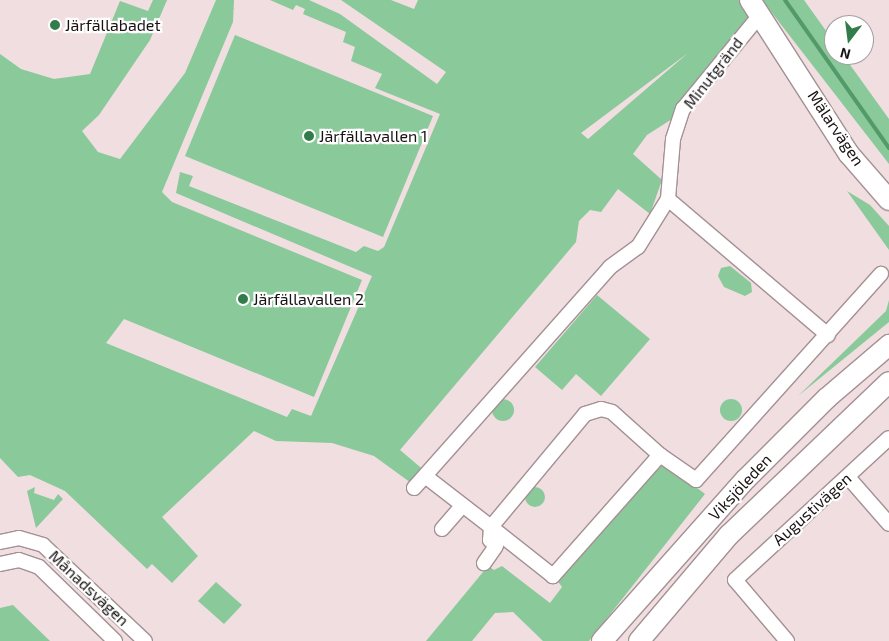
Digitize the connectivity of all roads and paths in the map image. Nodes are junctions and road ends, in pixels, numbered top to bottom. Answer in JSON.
{"nodes":[{"id":1,"x":755,"y":8,"type":"edge"},
{"id":2,"x":787,"y":54,"type":"junction"},
{"id":3,"x":889,"y":178,"type":"edge"},
{"id":4,"x":668,"y":200,"type":"junction"},
{"id":5,"x":889,"y":200,"type":"edge"},
{"id":6,"x":881,"y":274,"type":"dead end"},
{"id":7,"x":828,"y":335,"type":"junction"},
{"id":8,"x":889,"y":344,"type":"edge"},
{"id":9,"x":889,"y":382,"type":"edge"},
{"id":10,"x":889,"y":438,"type":"edge"},
{"id":11,"x":660,"y":455,"type":"junction"},
{"id":12,"x":425,"y":476,"type":"junction"},
{"id":13,"x":848,"y":477,"type":"junction"},
{"id":14,"x":414,"y":488,"type":"dead end"},
{"id":15,"x":462,"y":506,"type":"junction"},
{"id":16,"x":889,"y":524,"type":"edge"},
{"id":17,"x":491,"y":527,"type":"junction"},
{"id":18,"x":442,"y":529,"type":"dead end"},
{"id":19,"x":0,"y":542,"type":"edge"},
{"id":20,"x":484,"y":563,"type":"dead end"},
{"id":21,"x":0,"y":564,"type":"edge"},
{"id":22,"x":115,"y":641,"type":"edge"},
{"id":23,"x":145,"y":641,"type":"edge"},
{"id":24,"x":602,"y":641,"type":"edge"},
{"id":25,"x":639,"y":641,"type":"edge"},
{"id":26,"x":787,"y":641,"type":"edge"}],
"edges":[{"from":1,"to":2,"type":"main road","name":"Mälarvägen"},
{"from":1,"to":4,"type":"street","name":"Minutgränd"},
{"from":2,"to":3,"type":"main road","name":"Mälarvägen"},
{"from":2,"to":5,"type":"main road","name":"Mälarvägen"},
{"from":4,"to":7,"type":"street"},
{"from":4,"to":12,"type":"street","name":"Minutgränd"},
{"from":6,"to":7,"type":"street"},
{"from":7,"to":11,"type":"street"},
{"from":8,"to":24,"type":"main road","name":"Viksjöleden"},
{"from":9,"to":25,"type":"main road","name":"Viksjöleden"},
{"from":10,"to":13,"type":"street","name":"Augustivägen"},
{"from":11,"to":17,"type":"street"},
{"from":11,"to":17,"type":"street"},
{"from":12,"to":14,"type":"street"},
{"from":12,"to":15,"type":"street"},
{"from":13,"to":16,"type":"street"},
{"from":13,"to":26,"type":"street","name":"Augustivägen"},
{"from":15,"to":17,"type":"street"},
{"from":15,"to":18,"type":"street"},
{"from":17,"to":20,"type":"street"},
{"from":19,"to":23,"type":"street","name":"Månadsvägen"},
{"from":21,"to":22,"type":"street","name":"Månadsvägen"}]}
